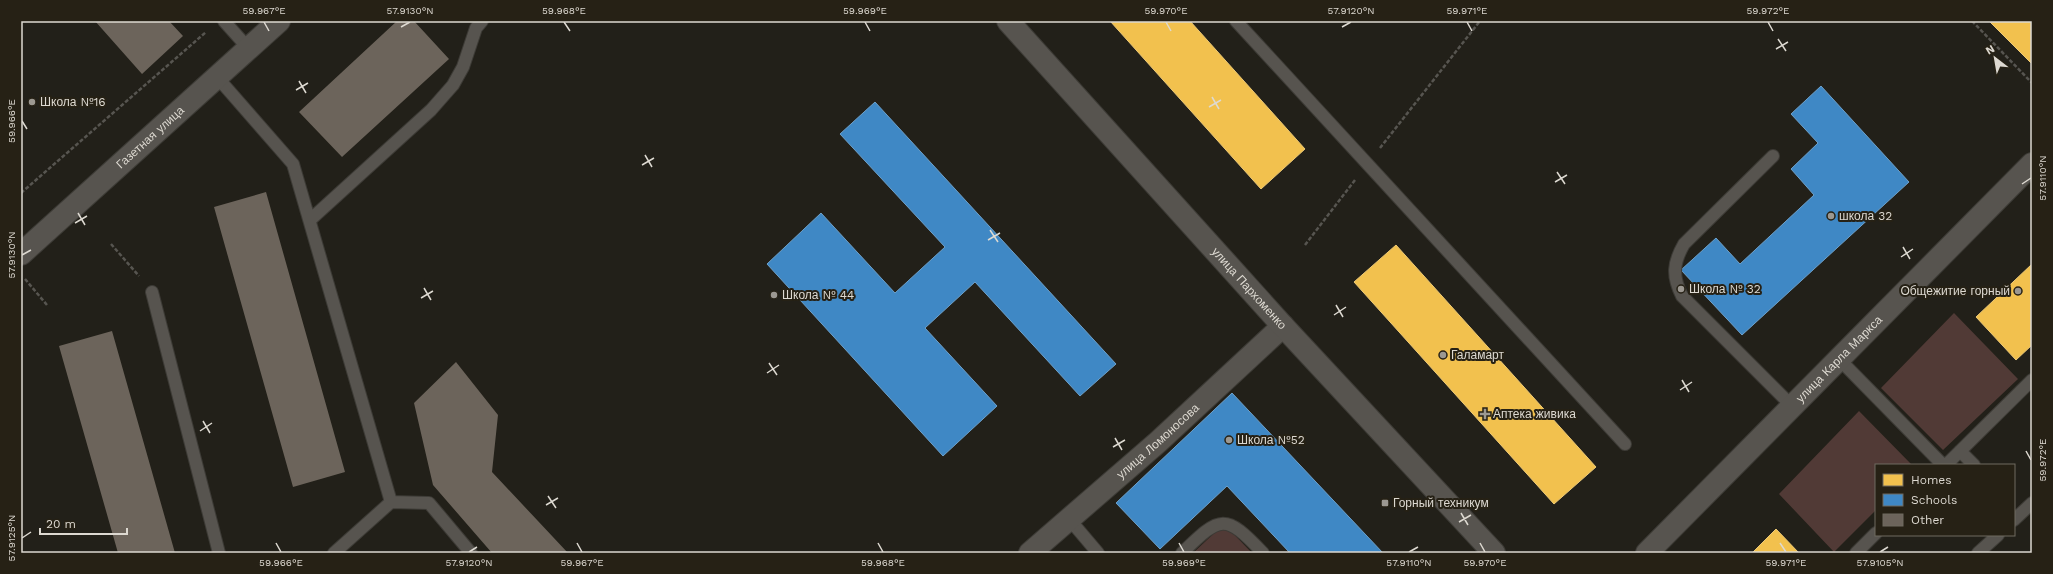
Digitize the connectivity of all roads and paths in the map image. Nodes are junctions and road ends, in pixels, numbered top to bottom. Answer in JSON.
{"nodes":[{"id":1,"x":224,"y":21,"type":"edge"},
{"id":2,"x":280,"y":21,"type":"edge"},
{"id":3,"x":482,"y":21,"type":"edge"},
{"id":4,"x":1008,"y":21,"type":"edge"},
{"id":5,"x":1236,"y":21,"type":"edge"},
{"id":6,"x":1480,"y":21,"type":"edge"},
{"id":7,"x":1972,"y":21,"type":"edge"},
{"id":8,"x":206,"y":31,"type":"dead end"},
{"id":9,"x":249,"y":49,"type":"junction"},
{"id":10,"x":217,"y":77,"type":"junction"},
{"id":11,"x":2032,"y":83,"type":"edge"},
{"id":12,"x":1773,"y":156,"type":"dead end"},
{"id":13,"x":1368,"y":164,"type":"junction"},
{"id":14,"x":2032,"y":164,"type":"edge"},
{"id":15,"x":21,"y":193,"type":"edge"},
{"id":16,"x":310,"y":220,"type":"junction"},
{"id":17,"x":111,"y":244,"type":"dead end"},
{"id":18,"x":1304,"y":245,"type":"dead end"},
{"id":19,"x":21,"y":254,"type":"edge"},
{"id":20,"x":21,"y":274,"type":"edge"},
{"id":21,"x":152,"y":292,"type":"joint"},
{"id":22,"x":47,"y":305,"type":"dead end"},
{"id":23,"x":1283,"y":326,"type":"junction"},
{"id":24,"x":1839,"y":359,"type":"junction"},
{"id":25,"x":2032,"y":380,"type":"edge"},
{"id":26,"x":1792,"y":406,"type":"junction"},
{"id":27,"x":1625,"y":444,"type":"dead end"},
{"id":28,"x":1960,"y":452,"type":"junction"},
{"id":29,"x":1941,"y":464,"type":"edge"},
{"id":30,"x":1947,"y":464,"type":"edge"},
{"id":31,"x":1973,"y":464,"type":"edge"},
{"id":32,"x":391,"y":502,"type":"junction"},
{"id":33,"x":2032,"y":503,"type":"edge"},
{"id":34,"x":2016,"y":513,"type":"edge"},
{"id":35,"x":1070,"y":520,"type":"junction"},
{"id":36,"x":1875,"y":534,"type":"edge"},
{"id":37,"x":1997,"y":536,"type":"edge"},
{"id":38,"x":219,"y":553,"type":"edge"},
{"id":39,"x":334,"y":553,"type":"edge"},
{"id":40,"x":471,"y":553,"type":"edge"},
{"id":41,"x":1030,"y":553,"type":"edge"},
{"id":42,"x":1098,"y":553,"type":"edge"},
{"id":43,"x":1182,"y":553,"type":"edge"},
{"id":44,"x":1263,"y":553,"type":"edge"},
{"id":45,"x":1494,"y":553,"type":"edge"},
{"id":46,"x":1647,"y":553,"type":"edge"},
{"id":47,"x":1856,"y":553,"type":"edge"},
{"id":48,"x":1978,"y":553,"type":"edge"}],
"edges":[{"from":1,"to":9,"type":"lane"},
{"from":2,"to":9,"type":"main road","name":"Газетная улица"},
{"from":3,"to":16,"type":"lane"},
{"from":4,"to":23,"type":"main road","name":"улица Пархоменко"},
{"from":5,"to":13,"type":"lane"},
{"from":6,"to":13,"type":"path"},
{"from":7,"to":11,"type":"path"},
{"from":8,"to":15,"type":"path"},
{"from":9,"to":10,"type":"main road","name":"Газетная улица"},
{"from":10,"to":16,"type":"lane"},
{"from":10,"to":19,"type":"main road","name":"Газетная улица"},
{"from":12,"to":26,"type":"lane"},
{"from":13,"to":18,"type":"path"},
{"from":13,"to":27,"type":"lane"},
{"from":14,"to":24,"type":"main road","name":"улица Карла Маркса"},
{"from":16,"to":32,"type":"lane"},
{"from":17,"to":21,"type":"path"},
{"from":20,"to":22,"type":"path"},
{"from":21,"to":38,"type":"lane"},
{"from":23,"to":35,"type":"main road","name":"улица Ломоносова"},
{"from":23,"to":45,"type":"main road","name":"улица Пархоменко"},
{"from":24,"to":26,"type":"main road","name":"улица Карла Маркса"},
{"from":24,"to":29,"type":"lane"},
{"from":25,"to":28,"type":"lane"},
{"from":26,"to":46,"type":"main road","name":"улица Карла Маркса"},
{"from":28,"to":30,"type":"lane"},
{"from":28,"to":31,"type":"lane"},
{"from":32,"to":39,"type":"lane"},
{"from":32,"to":40,"type":"lane"},
{"from":33,"to":34,"type":"lane"},
{"from":35,"to":41,"type":"main road","name":"улица Ломоносова"},
{"from":35,"to":42,"type":"lane"},
{"from":36,"to":47,"type":"lane"},
{"from":37,"to":48,"type":"lane"},
{"from":43,"to":44,"type":"lane"}]}
